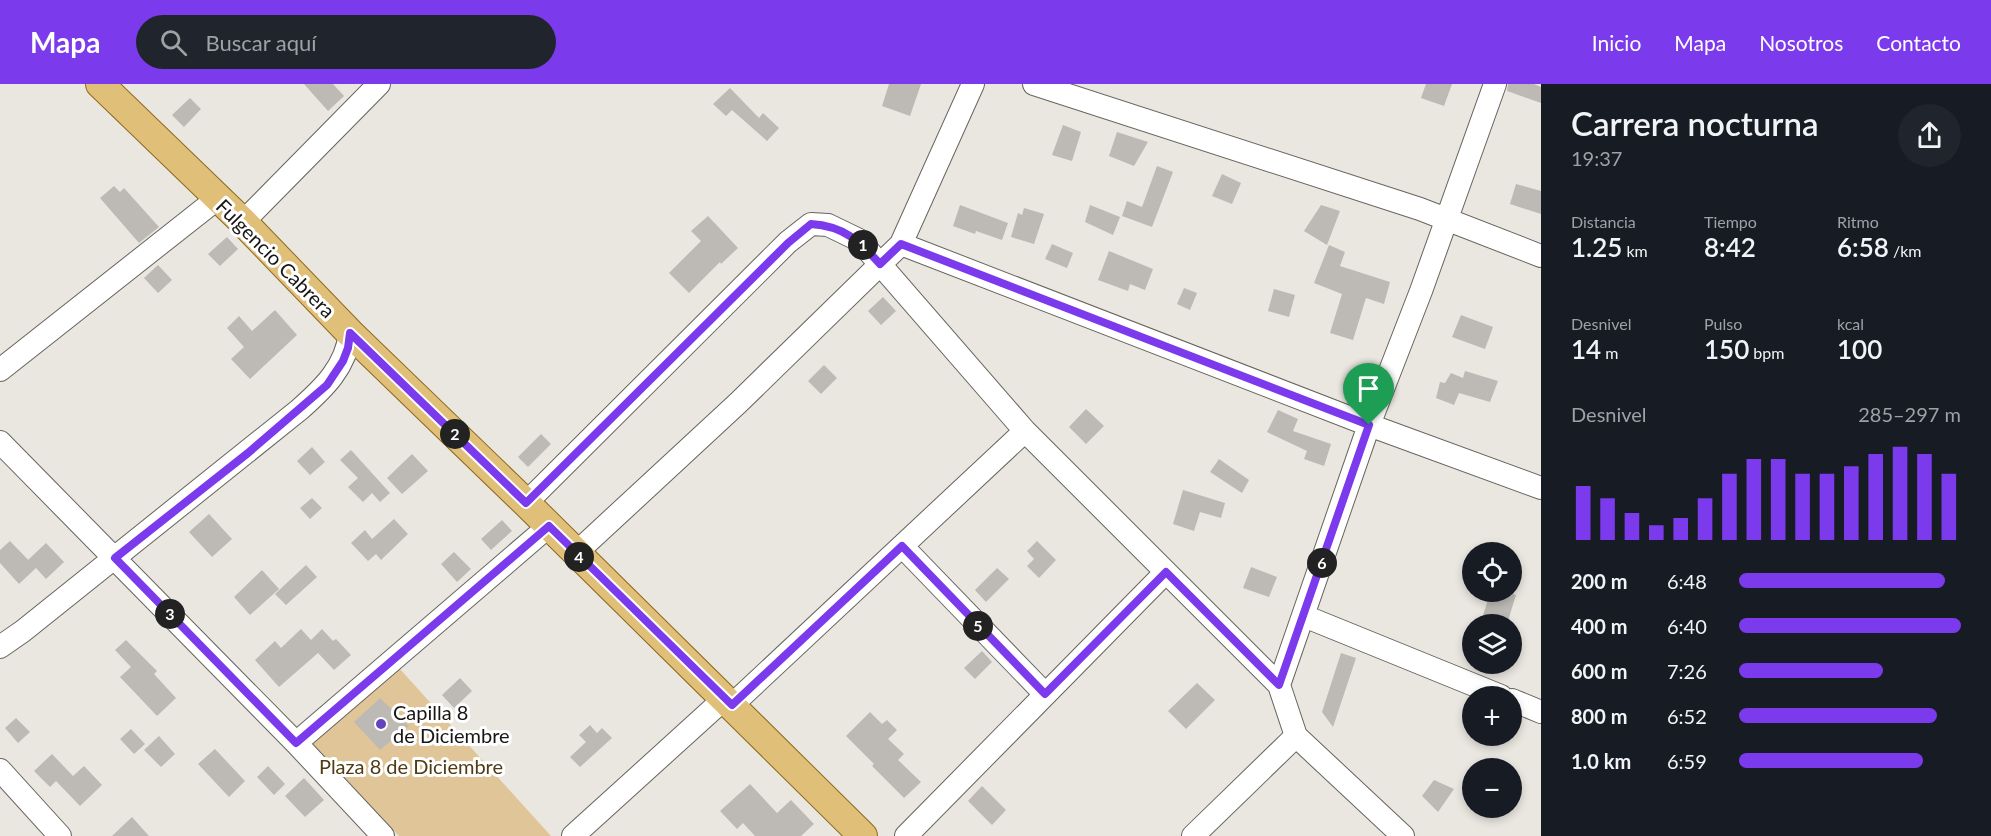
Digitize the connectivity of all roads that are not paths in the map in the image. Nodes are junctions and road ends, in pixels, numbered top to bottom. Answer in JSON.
{"nodes":[{"id":1,"x":100,"y":84,"type":"edge"},
{"id":2,"x":379,"y":84,"type":"edge"},
{"id":3,"x":973,"y":84,"type":"edge"},
{"id":4,"x":1034,"y":84,"type":"edge"},
{"id":5,"x":1495,"y":84,"type":"edge"},
{"id":6,"x":218,"y":198,"type":"junction"},
{"id":7,"x":1446,"y":219,"type":"junction"},
{"id":8,"x":243,"y":222,"type":"junction"},
{"id":9,"x":901,"y":244,"type":"junction"},
{"id":10,"x":1541,"y":256,"type":"edge"},
{"id":11,"x":880,"y":264,"type":"junction"},
{"id":12,"x":350,"y":333,"type":"junction"},
{"id":13,"x":0,"y":370,"type":"edge"},
{"id":14,"x":1369,"y":425,"type":"junction"},
{"id":15,"x":1025,"y":431,"type":"junction"},
{"id":16,"x":0,"y":442,"type":"edge"},
{"id":17,"x":1541,"y":488,"type":"edge"},
{"id":18,"x":526,"y":503,"type":"junction"},
{"id":19,"x":549,"y":526,"type":"junction"},
{"id":20,"x":902,"y":546,"type":"junction"},
{"id":21,"x":576,"y":553,"type":"junction"},
{"id":22,"x":115,"y":558,"type":"junction"},
{"id":23,"x":1166,"y":572,"type":"junction"},
{"id":24,"x":1304,"y":616,"type":"junction"},
{"id":25,"x":0,"y":647,"type":"edge"},
{"id":26,"x":1279,"y":685,"type":"junction"},
{"id":27,"x":1476,"y":686,"type":"edge"},
{"id":28,"x":1045,"y":694,"type":"junction"},
{"id":29,"x":728,"y":702,"type":"junction"},
{"id":30,"x":1522,"y":704,"type":"edge"},
{"id":31,"x":1541,"y":712,"type":"edge"},
{"id":32,"x":1296,"y":736,"type":"junction"},
{"id":33,"x":296,"y":743,"type":"junction"},
{"id":34,"x":0,"y":770,"type":"edge"},
{"id":35,"x":60,"y":836,"type":"edge"},
{"id":36,"x":383,"y":836,"type":"edge"},
{"id":37,"x":573,"y":836,"type":"edge"},
{"id":38,"x":863,"y":836,"type":"edge"},
{"id":39,"x":906,"y":836,"type":"edge"},
{"id":40,"x":1193,"y":836,"type":"edge"},
{"id":41,"x":1403,"y":836,"type":"edge"}],
"edges":[{"from":1,"to":6,"type":"main road","name":"Fulgencio Cabrera"},
{"from":2,"to":8,"type":"street"},
{"from":3,"to":9,"type":"street"},
{"from":4,"to":7,"type":"street"},
{"from":5,"to":7,"type":"street"},
{"from":6,"to":8,"type":"main road","name":"Fulgencio Cabrera"},
{"from":6,"to":13,"type":"street"},
{"from":7,"to":10,"type":"street"},
{"from":7,"to":14,"type":"street"},
{"from":8,"to":12,"type":"main road","name":"Fulgencio Cabrera"},
{"from":9,"to":11,"type":"street"},
{"from":9,"to":14,"type":"street"},
{"from":11,"to":15,"type":"street"},
{"from":11,"to":18,"type":"street"},
{"from":11,"to":21,"type":"street"},
{"from":12,"to":18,"type":"main road","name":"Fulgencio Cabrera"},
{"from":12,"to":22,"type":"street"},
{"from":14,"to":17,"type":"street"},
{"from":14,"to":24,"type":"street"},
{"from":15,"to":20,"type":"street"},
{"from":15,"to":23,"type":"street"},
{"from":16,"to":22,"type":"street"},
{"from":18,"to":19,"type":"main road","name":"Fulgencio Cabrera"},
{"from":19,"to":21,"type":"main road","name":"Fulgencio Cabrera"},
{"from":19,"to":33,"type":"street"},
{"from":20,"to":28,"type":"street"},
{"from":20,"to":29,"type":"street"},
{"from":21,"to":29,"type":"main road","name":"Fulgencio Cabrera"},
{"from":22,"to":25,"type":"street"},
{"from":22,"to":33,"type":"street"},
{"from":23,"to":26,"type":"street"},
{"from":23,"to":28,"type":"street"},
{"from":24,"to":26,"type":"street"},
{"from":24,"to":27,"type":"street"},
{"from":26,"to":32,"type":"street"},
{"from":28,"to":39,"type":"street"},
{"from":29,"to":37,"type":"street"},
{"from":29,"to":38,"type":"main road","name":"Fulgencio Cabrera"},
{"from":30,"to":31,"type":"street"},
{"from":32,"to":40,"type":"street"},
{"from":32,"to":41,"type":"street"},
{"from":33,"to":36,"type":"street"},
{"from":34,"to":35,"type":"street"}]}
